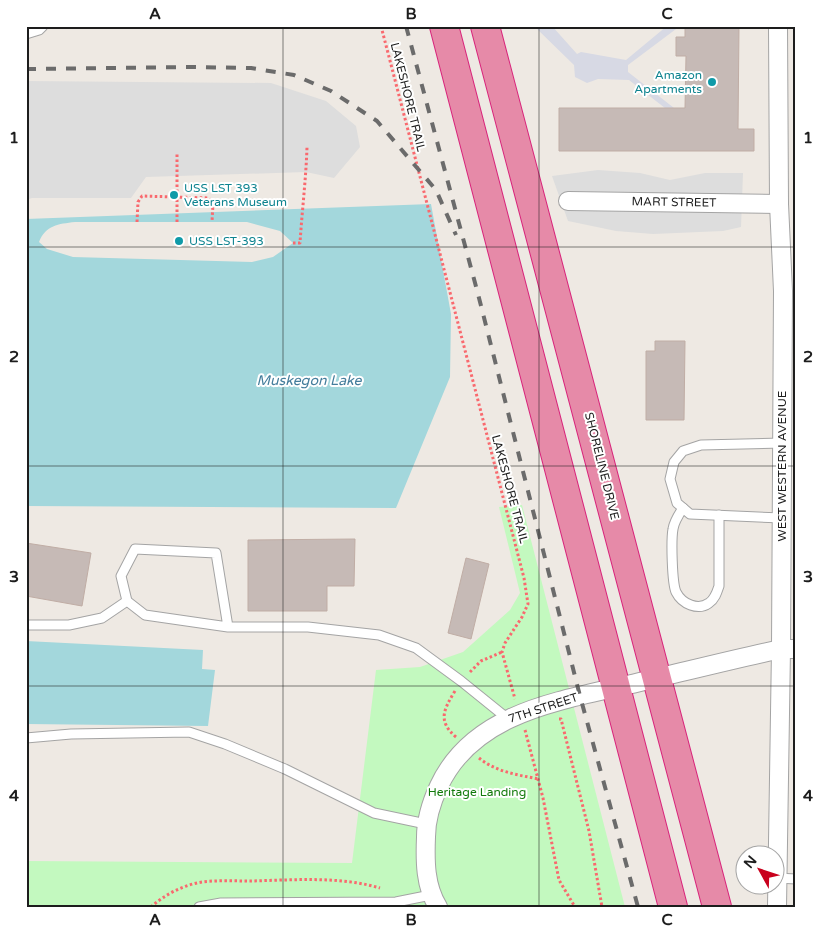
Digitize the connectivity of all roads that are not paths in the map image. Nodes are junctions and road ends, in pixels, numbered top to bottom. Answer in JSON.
{"nodes":[{"id":1,"x":44,"y":26,"type":"edge"},
{"id":2,"x":444,"y":26,"type":"edge"},
{"id":3,"x":486,"y":26,"type":"edge"},
{"id":4,"x":778,"y":26,"type":"edge"},
{"id":5,"x":26,"y":34,"type":"edge"},
{"id":6,"x":568,"y":201,"type":"dead end"},
{"id":7,"x":779,"y":204,"type":"junction"},
{"id":8,"x":789,"y":291,"type":"edge"},
{"id":9,"x":782,"y":443,"type":"junction"},
{"id":10,"x":683,"y":508,"type":"junction"},
{"id":11,"x":719,"y":515,"type":"junction"},
{"id":12,"x":782,"y":518,"type":"junction"},
{"id":13,"x":127,"y":601,"type":"junction"},
{"id":14,"x":26,"y":625,"type":"edge"},
{"id":15,"x":228,"y":627,"type":"junction"},
{"id":16,"x":788,"y":649,"type":"edge"},
{"id":17,"x":656,"y":679,"type":"junction"},
{"id":18,"x":616,"y":688,"type":"junction"},
{"id":19,"x":517,"y":721,"type":"junction"},
{"id":20,"x":26,"y":738,"type":"edge"},
{"id":21,"x":426,"y":824,"type":"junction"},
{"id":22,"x":779,"y":846,"type":"edge"},
{"id":23,"x":434,"y":901,"type":"edge"},
{"id":24,"x":199,"y":907,"type":"edge"},
{"id":25,"x":673,"y":907,"type":"edge"},
{"id":26,"x":717,"y":907,"type":"edge"}],
"edges":[{"from":1,"to":5,"type":"lane"},
{"from":2,"to":18,"type":"highway"},
{"from":3,"to":17,"type":"highway","name":"SHORELINE DRIVE"},
{"from":4,"to":7,"type":"street","name":"WEST WESTERN AVENUE"},
{"from":6,"to":7,"type":"street","name":"MART STREET"},
{"from":7,"to":8,"type":"street","name":"WEST WESTERN AVENUE"},
{"from":8,"to":9,"type":"street","name":"WEST WESTERN AVENUE"},
{"from":9,"to":10,"type":"lane"},
{"from":9,"to":12,"type":"street","name":"WEST WESTERN AVENUE"},
{"from":10,"to":11,"type":"lane"},
{"from":10,"to":11,"type":"lane"},
{"from":11,"to":12,"type":"lane"},
{"from":12,"to":16,"type":"street","name":"WEST WESTERN AVENUE"},
{"from":13,"to":14,"type":"lane"},
{"from":13,"to":15,"type":"lane"},
{"from":13,"to":15,"type":"lane"},
{"from":15,"to":19,"type":"lane"},
{"from":16,"to":17,"type":"street","name":"7TH STREET"},
{"from":16,"to":22,"type":"street","name":"WEST WESTERN AVENUE"},
{"from":17,"to":18,"type":"street","name":"7TH STREET"},
{"from":17,"to":26,"type":"highway","name":"SHORELINE DRIVE"},
{"from":18,"to":19,"type":"street","name":"7TH STREET"},
{"from":18,"to":25,"type":"highway"},
{"from":19,"to":21,"type":"street","name":"7TH STREET"},
{"from":20,"to":21,"type":"lane"},
{"from":21,"to":23,"type":"street","name":"7TH STREET"},
{"from":23,"to":24,"type":"lane"}]}
